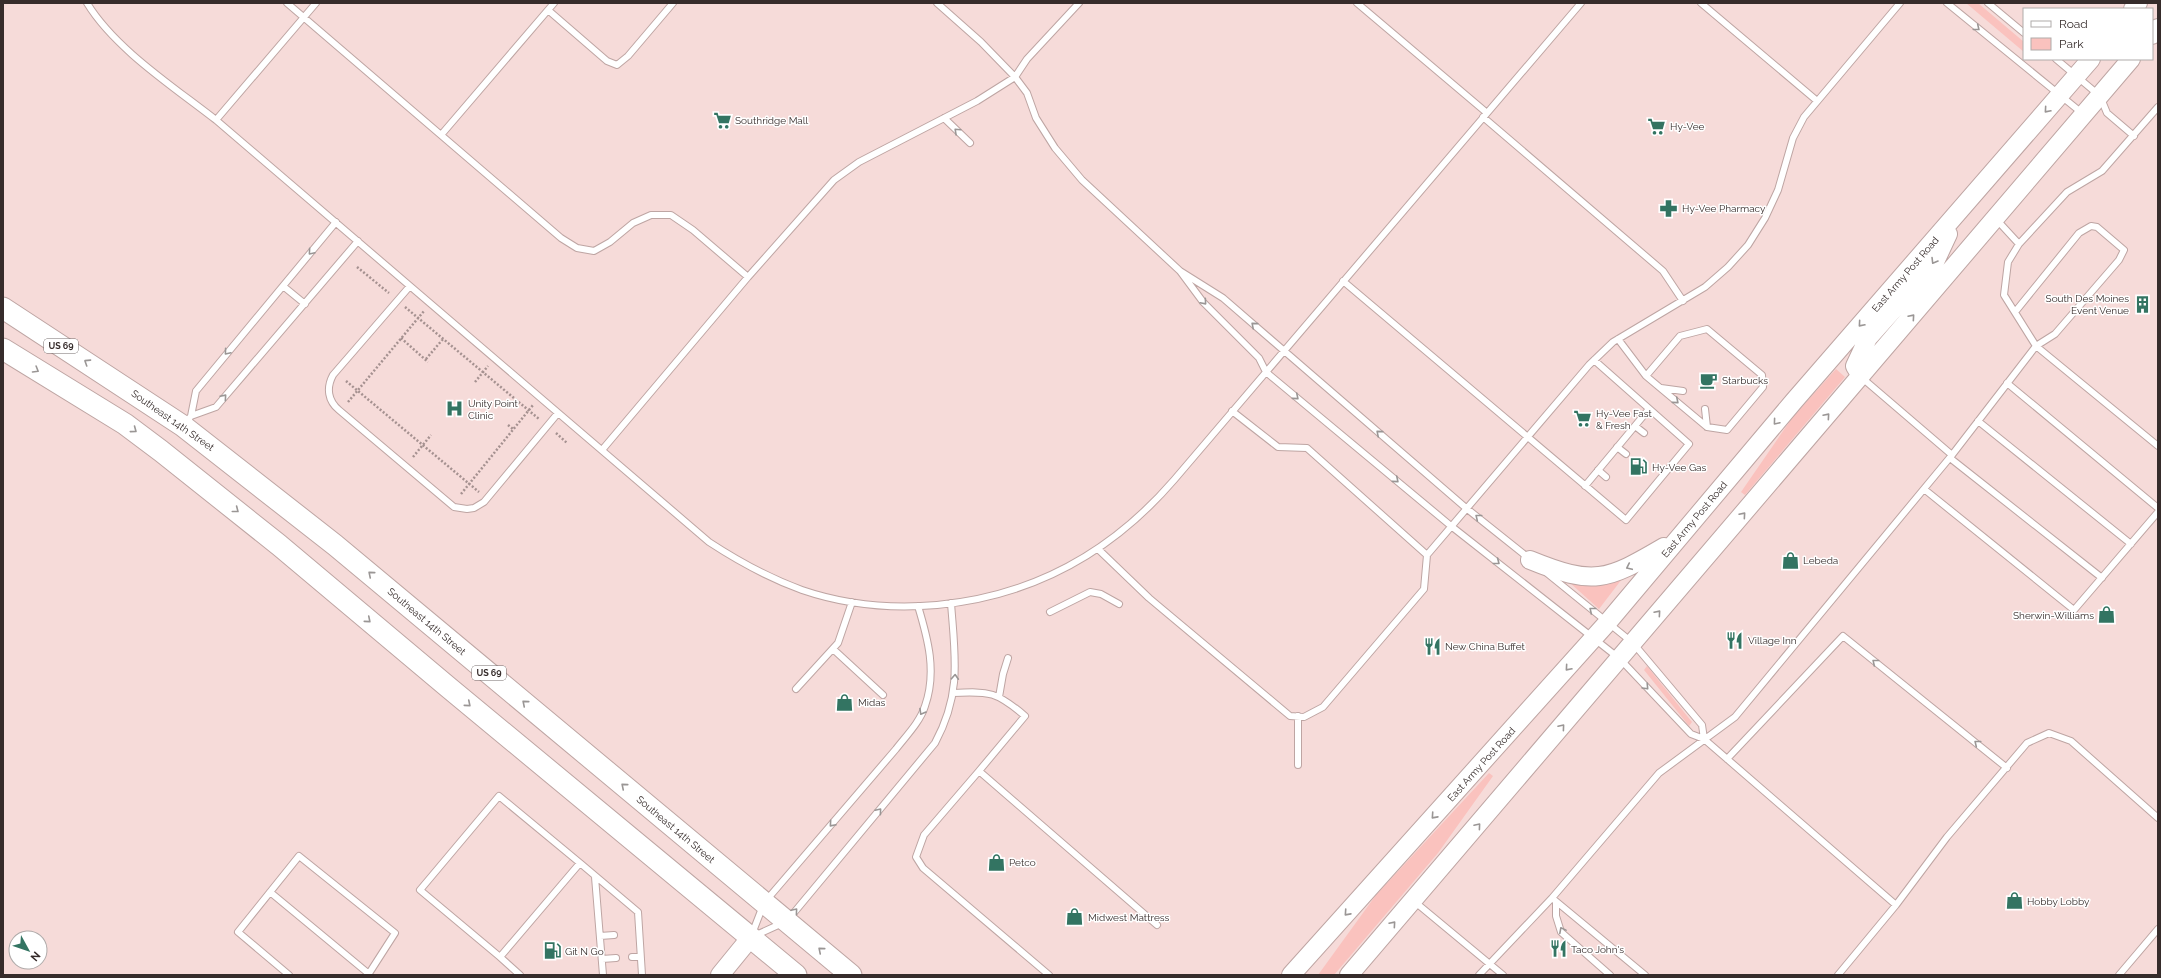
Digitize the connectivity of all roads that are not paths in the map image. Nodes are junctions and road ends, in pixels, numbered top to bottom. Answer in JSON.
{"nodes":[{"id":1,"x":87,"y":3,"type":"edge"},
{"id":2,"x":287,"y":3,"type":"edge"},
{"id":3,"x":316,"y":3,"type":"edge"},
{"id":4,"x":554,"y":3,"type":"edge"},
{"id":5,"x":673,"y":3,"type":"edge"},
{"id":6,"x":937,"y":3,"type":"edge"},
{"id":7,"x":1079,"y":3,"type":"edge"},
{"id":8,"x":1357,"y":3,"type":"edge"},
{"id":9,"x":1581,"y":3,"type":"edge"},
{"id":10,"x":1701,"y":3,"type":"edge"},
{"id":11,"x":1900,"y":3,"type":"edge"},
{"id":12,"x":1947,"y":3,"type":"edge"},
{"id":13,"x":1988,"y":3,"type":"edge"},
{"id":14,"x":548,"y":10,"type":"junction"},
{"id":15,"x":304,"y":17,"type":"junction"},
{"id":16,"x":2023,"y":32,"type":"edge"},
{"id":17,"x":2057,"y":60,"type":"edge"},
{"id":18,"x":2090,"y":60,"type":"edge"},
{"id":19,"x":2130,"y":60,"type":"edge"},
{"id":20,"x":2076,"y":76,"type":"junction"},
{"id":21,"x":1015,"y":77,"type":"junction"},
{"id":22,"x":2060,"y":95,"type":"junction"},
{"id":23,"x":2100,"y":96,"type":"junction"},
{"id":24,"x":1816,"y":100,"type":"junction"},
{"id":25,"x":2158,"y":107,"type":"edge"},
{"id":26,"x":1485,"y":115,"type":"junction"},
{"id":27,"x":2084,"y":115,"type":"junction"},
{"id":28,"x":944,"y":118,"type":"junction"},
{"id":29,"x":216,"y":120,"type":"junction"},
{"id":30,"x":441,"y":136,"type":"junction"},
{"id":31,"x":2134,"y":136,"type":"junction"},
{"id":32,"x":970,"y":143,"type":"dead end"},
{"id":33,"x":1958,"y":213,"type":"junction"},
{"id":34,"x":1996,"y":219,"type":"junction"},
{"id":35,"x":336,"y":222,"type":"junction"},
{"id":36,"x":358,"y":242,"type":"junction"},
{"id":37,"x":2019,"y":244,"type":"junction"},
{"id":38,"x":1180,"y":271,"type":"junction"},
{"id":39,"x":748,"y":276,"type":"junction"},
{"id":40,"x":1343,"y":281,"type":"junction"},
{"id":41,"x":283,"y":286,"type":"junction"},
{"id":42,"x":410,"y":286,"type":"junction"},
{"id":43,"x":1683,"y":301,"type":"junction"},
{"id":44,"x":305,"y":304,"type":"junction"},
{"id":45,"x":3,"y":308,"type":"edge"},
{"id":46,"x":2015,"y":312,"type":"junction"},
{"id":47,"x":1618,"y":339,"type":"junction"},
{"id":48,"x":2036,"y":346,"type":"junction"},
{"id":49,"x":3,"y":350,"type":"edge"},
{"id":50,"x":1284,"y":351,"type":"junction"},
{"id":51,"x":1594,"y":360,"type":"junction"},
{"id":52,"x":1266,"y":372,"type":"junction"},
{"id":53,"x":1646,"y":376,"type":"junction"},
{"id":54,"x":1861,"y":376,"type":"junction"},
{"id":55,"x":2007,"y":383,"type":"junction"},
{"id":56,"x":1661,"y":388,"type":"junction"},
{"id":57,"x":1683,"y":391,"type":"dead end"},
{"id":58,"x":1649,"y":409,"type":"junction"},
{"id":59,"x":1705,"y":409,"type":"dead end"},
{"id":60,"x":1232,"y":411,"type":"junction"},
{"id":61,"x":558,"y":413,"type":"junction"},
{"id":62,"x":187,"y":421,"type":"junction"},
{"id":63,"x":1978,"y":421,"type":"junction"},
{"id":64,"x":1635,"y":426,"type":"junction"},
{"id":65,"x":1707,"y":427,"type":"junction"},
{"id":66,"x":1644,"y":433,"type":"dead end"},
{"id":67,"x":1527,"y":438,"type":"junction"},
{"id":68,"x":2158,"y":446,"type":"edge"},
{"id":69,"x":1617,"y":447,"type":"junction"},
{"id":70,"x":602,"y":450,"type":"junction"},
{"id":71,"x":1626,"y":454,"type":"dead end"},
{"id":72,"x":1951,"y":456,"type":"junction"},
{"id":73,"x":1598,"y":470,"type":"junction"},
{"id":74,"x":1606,"y":477,"type":"dead end"},
{"id":75,"x":1585,"y":486,"type":"junction"},
{"id":76,"x":1924,"y":489,"type":"junction"},
{"id":77,"x":1466,"y":508,"type":"junction"},
{"id":78,"x":2158,"y":508,"type":"edge"},
{"id":79,"x":2158,"y":512,"type":"edge"},
{"id":80,"x":1451,"y":526,"type":"junction"},
{"id":81,"x":1676,"y":541,"type":"junction"},
{"id":82,"x":2131,"y":544,"type":"junction"},
{"id":83,"x":1098,"y":549,"type":"junction"},
{"id":84,"x":1427,"y":555,"type":"junction"},
{"id":85,"x":1530,"y":560,"type":"junction"},
{"id":86,"x":2102,"y":578,"type":"junction"},
{"id":87,"x":852,"y":602,"type":"junction"},
{"id":88,"x":952,"y":603,"type":"junction"},
{"id":89,"x":1119,"y":604,"type":"dead end"},
{"id":90,"x":918,"y":606,"type":"junction"},
{"id":91,"x":1050,"y":612,"type":"dead end"},
{"id":92,"x":1608,"y":622,"type":"junction"},
{"id":93,"x":1593,"y":638,"type":"junction"},
{"id":94,"x":1633,"y":643,"type":"junction"},
{"id":95,"x":833,"y":648,"type":"junction"},
{"id":96,"x":1008,"y":658,"type":"dead end"},
{"id":97,"x":1620,"y":659,"type":"junction"},
{"id":98,"x":796,"y":689,"type":"dead end"},
{"id":99,"x":953,"y":693,"type":"junction"},
{"id":100,"x":884,"y":695,"type":"dead end"},
{"id":101,"x":999,"y":697,"type":"junction"},
{"id":102,"x":1298,"y":716,"type":"junction"},
{"id":103,"x":1704,"y":739,"type":"junction"},
{"id":104,"x":1728,"y":759,"type":"junction"},
{"id":105,"x":1298,"y":765,"type":"dead end"},
{"id":106,"x":2007,"y":768,"type":"junction"},
{"id":107,"x":979,"y":771,"type":"junction"},
{"id":108,"x":2158,"y":818,"type":"edge"},
{"id":109,"x":580,"y":864,"type":"junction"},
{"id":110,"x":596,"y":877,"type":"junction"},
{"id":111,"x":270,"y":892,"type":"junction"},
{"id":112,"x":1554,"y":900,"type":"junction"},
{"id":113,"x":1414,"y":901,"type":"junction"},
{"id":114,"x":764,"y":903,"type":"junction"},
{"id":115,"x":1896,"y":905,"type":"junction"},
{"id":116,"x":787,"y":921,"type":"junction"},
{"id":117,"x":1157,"y":925,"type":"dead end"},
{"id":118,"x":2158,"y":928,"type":"edge"},
{"id":119,"x":639,"y":932,"type":"junction"},
{"id":120,"x":631,"y":933,"type":"dead end"},
{"id":121,"x":614,"y":935,"type":"dead end"},
{"id":122,"x":600,"y":936,"type":"junction"},
{"id":123,"x":751,"y":937,"type":"junction"},
{"id":124,"x":500,"y":957,"type":"junction"},
{"id":125,"x":632,"y":957,"type":"dead end"},
{"id":126,"x":640,"y":957,"type":"junction"},
{"id":127,"x":616,"y":958,"type":"dead end"},
{"id":128,"x":602,"y":959,"type":"junction"},
{"id":129,"x":1491,"y":965,"type":"junction"},
{"id":130,"x":368,"y":974,"type":"edge"},
{"id":131,"x":289,"y":975,"type":"edge"},
{"id":132,"x":520,"y":975,"type":"edge"},
{"id":133,"x":603,"y":975,"type":"edge"},
{"id":134,"x":642,"y":975,"type":"edge"},
{"id":135,"x":720,"y":975,"type":"edge"},
{"id":136,"x":796,"y":975,"type":"edge"},
{"id":137,"x":851,"y":975,"type":"edge"},
{"id":138,"x":1049,"y":975,"type":"edge"},
{"id":139,"x":1291,"y":975,"type":"edge"},
{"id":140,"x":1349,"y":975,"type":"edge"},
{"id":141,"x":1479,"y":975,"type":"edge"},
{"id":142,"x":1503,"y":975,"type":"edge"},
{"id":143,"x":1610,"y":975,"type":"edge"},
{"id":144,"x":1645,"y":975,"type":"edge"},
{"id":145,"x":1838,"y":975,"type":"edge"},
{"id":146,"x":2119,"y":975,"type":"edge"}],
"edges":[{"from":1,"to":29,"type":"lane"},
{"from":2,"to":15,"type":"lane"},
{"from":3,"to":15,"type":"lane"},
{"from":4,"to":14,"type":"lane"},
{"from":5,"to":14,"type":"lane"},
{"from":6,"to":21,"type":"lane"},
{"from":7,"to":21,"type":"lane"},
{"from":8,"to":26,"type":"lane"},
{"from":9,"to":26,"type":"lane"},
{"from":10,"to":24,"type":"lane"},
{"from":11,"to":24,"type":"lane"},
{"from":12,"to":22,"type":"lane","one_way":true},
{"from":13,"to":16,"type":"lane"},
{"from":14,"to":30,"type":"lane"},
{"from":15,"to":29,"type":"lane"},
{"from":15,"to":30,"type":"lane"},
{"from":17,"to":20,"type":"lane"},
{"from":18,"to":20,"type":"main road","name":"East Army Post Road"},
{"from":19,"to":23,"type":"main road"},
{"from":20,"to":22,"type":"main road","name":"East Army Post Road"},
{"from":20,"to":23,"type":"lane"},
{"from":21,"to":28,"type":"lane"},
{"from":21,"to":38,"type":"lane"},
{"from":22,"to":27,"type":"lane"},
{"from":22,"to":33,"type":"main road","name":"East Army Post Road","one_way":true},
{"from":23,"to":27,"type":"main road"},
{"from":23,"to":31,"type":"lane"},
{"from":24,"to":43,"type":"lane"},
{"from":25,"to":31,"type":"lane"},
{"from":26,"to":40,"type":"lane"},
{"from":26,"to":43,"type":"lane"},
{"from":27,"to":34,"type":"main road"},
{"from":32,"to":28,"type":"lane","one_way":true},
{"from":28,"to":39,"type":"lane"},
{"from":29,"to":35,"type":"lane"},
{"from":30,"to":39,"type":"lane"},
{"from":31,"to":37,"type":"lane"},
{"from":33,"to":54,"type":"main road","one_way":true},
{"from":33,"to":81,"type":"main road","name":"East Army Post Road","one_way":true},
{"from":34,"to":37,"type":"lane"},
{"from":54,"to":34,"type":"main road","one_way":true},
{"from":35,"to":36,"type":"lane"},
{"from":35,"to":41,"type":"lane","one_way":true},
{"from":36,"to":42,"type":"lane"},
{"from":36,"to":44,"type":"lane"},
{"from":37,"to":46,"type":"lane"},
{"from":50,"to":38,"type":"lane","one_way":true},
{"from":38,"to":52,"type":"lane","one_way":true},
{"from":39,"to":70,"type":"lane"},
{"from":40,"to":50,"type":"lane"},
{"from":40,"to":67,"type":"lane"},
{"from":41,"to":44,"type":"lane"},
{"from":41,"to":62,"type":"lane","one_way":true},
{"from":42,"to":61,"type":"lane"},
{"from":42,"to":61,"type":"lane"},
{"from":43,"to":47,"type":"lane"},
{"from":62,"to":44,"type":"lane","one_way":true},
{"from":62,"to":45,"type":"main road","name":"Southeast 14th Street","number":"US 69","one_way":true},
{"from":46,"to":48,"type":"lane"},
{"from":46,"to":48,"type":"lane"},
{"from":47,"to":51,"type":"lane"},
{"from":47,"to":53,"type":"lane"},
{"from":48,"to":55,"type":"lane"},
{"from":48,"to":68,"type":"lane"},
{"from":49,"to":123,"type":"main road","one_way":true},
{"from":50,"to":52,"type":"lane"},
{"from":77,"to":50,"type":"lane","one_way":true},
{"from":51,"to":58,"type":"lane"},
{"from":51,"to":67,"type":"lane"},
{"from":52,"to":60,"type":"lane"},
{"from":52,"to":80,"type":"lane","one_way":true},
{"from":53,"to":56,"type":"lane"},
{"from":53,"to":65,"type":"lane"},
{"from":54,"to":72,"type":"lane"},
{"from":94,"to":54,"type":"main road","one_way":true},
{"from":55,"to":63,"type":"lane"},
{"from":55,"to":78,"type":"lane"},
{"from":56,"to":57,"type":"lane"},
{"from":56,"to":65,"type":"lane","one_way":true},
{"from":58,"to":64,"type":"lane"},
{"from":58,"to":75,"type":"lane"},
{"from":59,"to":65,"type":"lane"},
{"from":60,"to":83,"type":"lane"},
{"from":60,"to":84,"type":"lane"},
{"from":61,"to":70,"type":"lane"},
{"from":114,"to":62,"type":"main road","name":"Southeast 14th Street","number":"US 69","one_way":true},
{"from":63,"to":72,"type":"lane"},
{"from":63,"to":82,"type":"lane"},
{"from":64,"to":66,"type":"lane"},
{"from":64,"to":69,"type":"lane"},
{"from":67,"to":75,"type":"lane"},
{"from":67,"to":77,"type":"lane"},
{"from":69,"to":71,"type":"lane"},
{"from":69,"to":73,"type":"lane"},
{"from":70,"to":87,"type":"lane"},
{"from":72,"to":76,"type":"lane"},
{"from":72,"to":86,"type":"lane"},
{"from":73,"to":74,"type":"lane"},
{"from":73,"to":75,"type":"lane"},
{"from":76,"to":86,"type":"lane"},
{"from":76,"to":103,"type":"lane"},
{"from":77,"to":80,"type":"lane"},
{"from":85,"to":77,"type":"lane","one_way":true},
{"from":79,"to":82,"type":"lane"},
{"from":80,"to":84,"type":"lane"},
{"from":80,"to":93,"type":"lane","one_way":true},
{"from":81,"to":85,"type":"main road","one_way":true},
{"from":81,"to":92,"type":"main road","name":"East Army Post Road"},
{"from":82,"to":86,"type":"lane"},
{"from":83,"to":88,"type":"lane"},
{"from":83,"to":102,"type":"lane"},
{"from":84,"to":102,"type":"lane"},
{"from":92,"to":85,"type":"lane","one_way":true},
{"from":87,"to":90,"type":"lane"},
{"from":87,"to":95,"type":"lane"},
{"from":88,"to":90,"type":"lane"},
{"from":99,"to":88,"type":"lane","one_way":true},
{"from":89,"to":91,"type":"lane"},
{"from":90,"to":114,"type":"lane","one_way":true},
{"from":92,"to":93,"type":"main road","name":"East Army Post Road"},
{"from":92,"to":94,"type":"lane"},
{"from":93,"to":97,"type":"lane"},
{"from":93,"to":139,"type":"main road","name":"East Army Post Road","one_way":true},
{"from":94,"to":97,"type":"main road"},
{"from":94,"to":103,"type":"lane"},
{"from":95,"to":98,"type":"lane"},
{"from":95,"to":100,"type":"lane"},
{"from":96,"to":101,"type":"lane"},
{"from":97,"to":103,"type":"lane","one_way":true},
{"from":113,"to":97,"type":"main road","one_way":true},
{"from":99,"to":101,"type":"lane"},
{"from":116,"to":99,"type":"lane","one_way":true},
{"from":101,"to":107,"type":"lane"},
{"from":102,"to":105,"type":"lane"},
{"from":103,"to":104,"type":"lane"},
{"from":103,"to":112,"type":"lane"},
{"from":106,"to":104,"type":"lane","one_way":true},
{"from":104,"to":115,"type":"lane"},
{"from":106,"to":108,"type":"lane"},
{"from":106,"to":115,"type":"lane"},
{"from":107,"to":117,"type":"lane"},
{"from":107,"to":138,"type":"lane"},
{"from":109,"to":110,"type":"lane"},
{"from":109,"to":124,"type":"lane"},
{"from":109,"to":124,"type":"lane"},
{"from":110,"to":119,"type":"lane"},
{"from":110,"to":122,"type":"lane"},
{"from":111,"to":130,"type":"lane"},
{"from":111,"to":130,"type":"lane"},
{"from":111,"to":131,"type":"lane"},
{"from":112,"to":129,"type":"lane"},
{"from":143,"to":112,"type":"lane","one_way":true},
{"from":112,"to":144,"type":"lane"},
{"from":113,"to":129,"type":"lane"},
{"from":140,"to":113,"type":"main road","one_way":true},
{"from":114,"to":116,"type":"main road","name":"Southeast 14th Street","number":"US 69"},
{"from":114,"to":123,"type":"lane"},
{"from":115,"to":145,"type":"lane"},
{"from":116,"to":123,"type":"lane"},
{"from":137,"to":116,"type":"main road","name":"Southeast 14th Street","number":"US 69","one_way":true},
{"from":118,"to":146,"type":"lane"},
{"from":119,"to":120,"type":"lane"},
{"from":119,"to":126,"type":"lane"},
{"from":121,"to":122,"type":"lane"},
{"from":122,"to":128,"type":"lane"},
{"from":123,"to":135,"type":"main road"},
{"from":123,"to":136,"type":"main road"},
{"from":124,"to":132,"type":"lane"},
{"from":125,"to":126,"type":"lane"},
{"from":126,"to":134,"type":"lane"},
{"from":127,"to":128,"type":"lane"},
{"from":128,"to":133,"type":"lane"},
{"from":129,"to":141,"type":"lane"},
{"from":129,"to":142,"type":"lane"}]}
